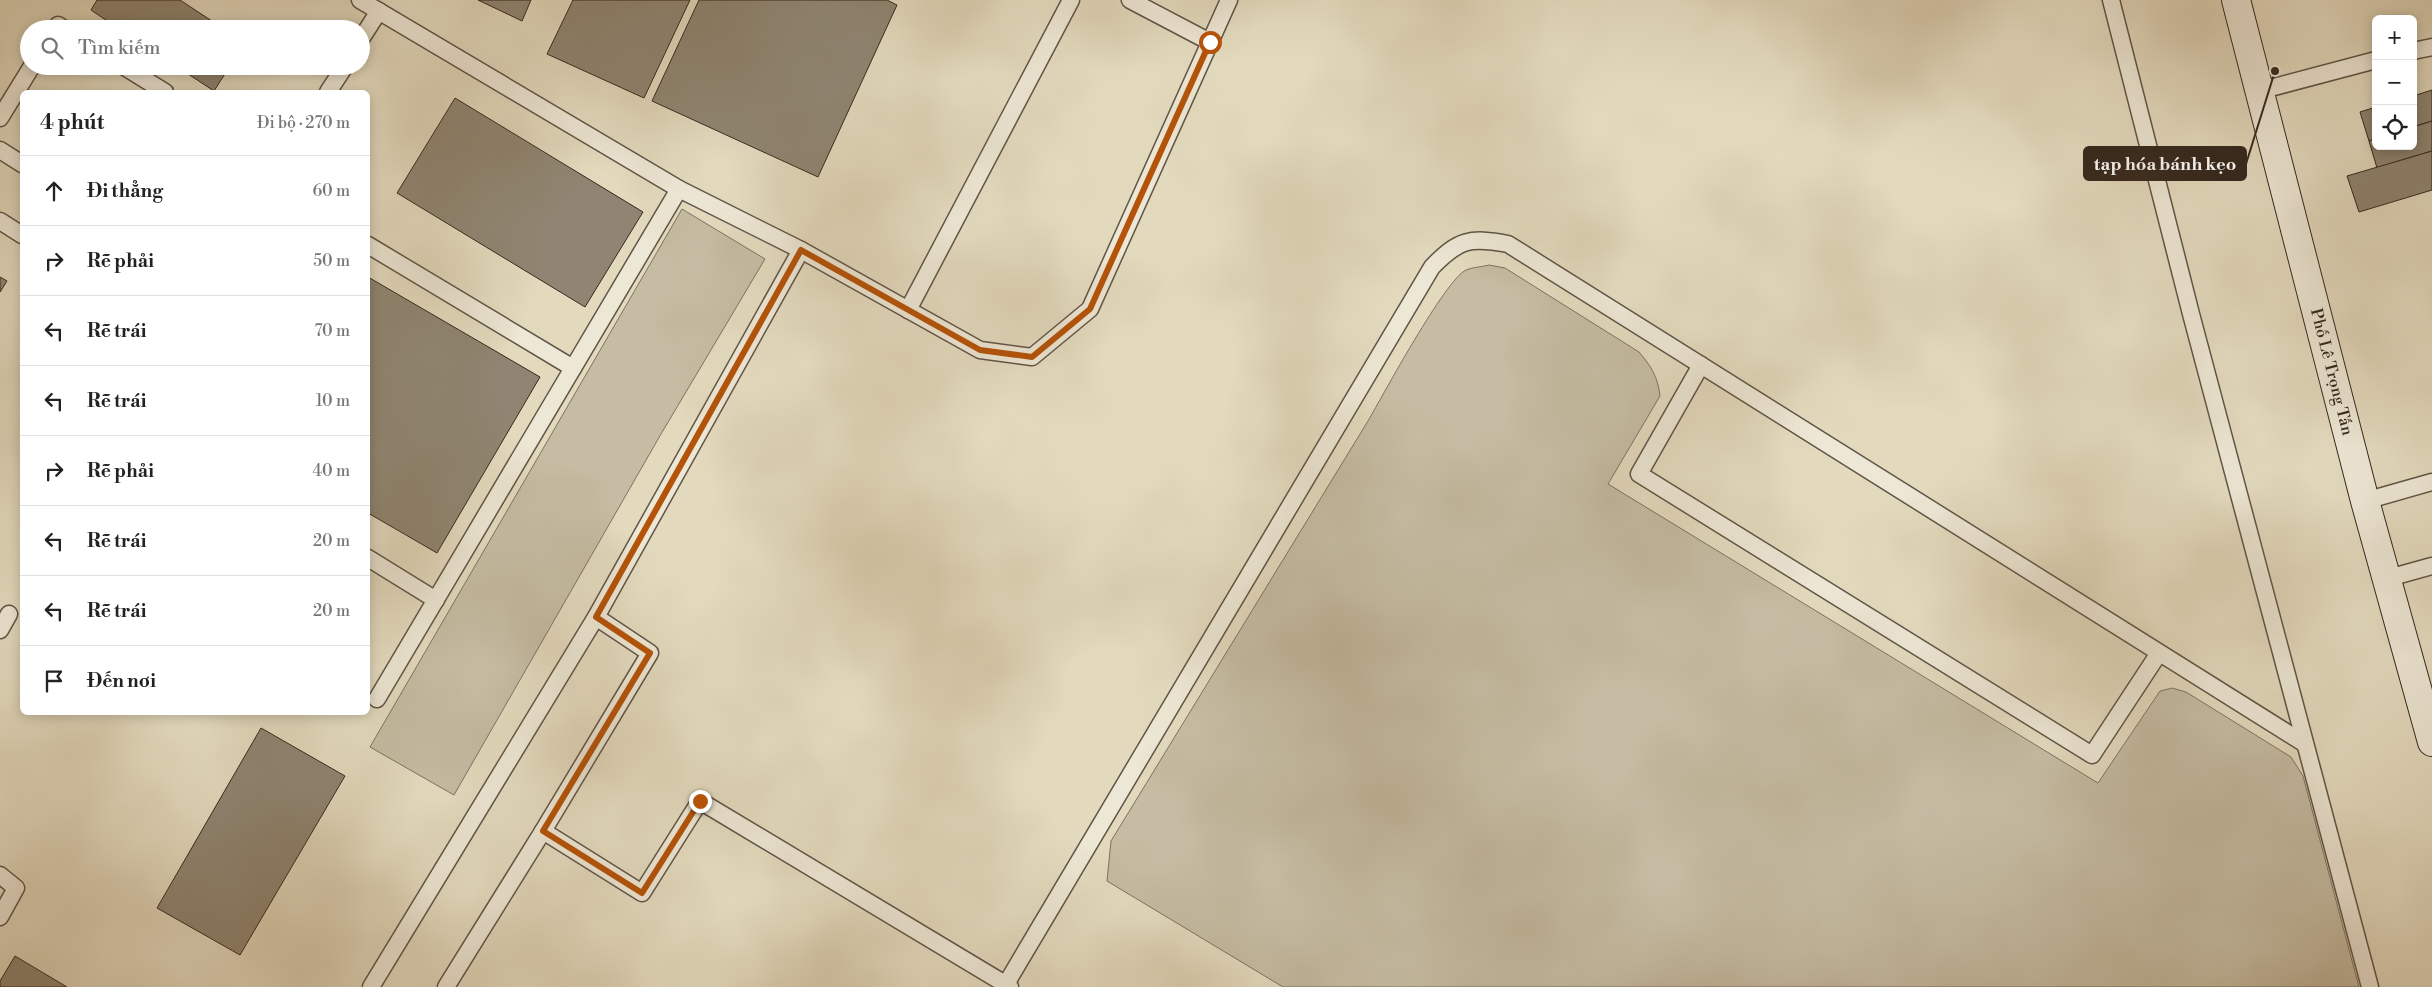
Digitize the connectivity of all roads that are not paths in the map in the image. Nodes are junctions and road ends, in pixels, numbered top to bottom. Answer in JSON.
{"nodes":[{"id":1,"x":360,"y":0,"type":"edge"},
{"id":2,"x":1071,"y":0,"type":"edge"},
{"id":3,"x":1130,"y":0,"type":"edge"},
{"id":4,"x":1230,"y":0,"type":"edge"},
{"id":5,"x":2111,"y":0,"type":"edge"},
{"id":6,"x":2236,"y":0,"type":"edge"},
{"id":7,"x":379,"y":11,"type":"junction"},
{"id":8,"x":370,"y":25,"type":"edge"},
{"id":9,"x":1210,"y":42,"type":"junction"},
{"id":10,"x":2432,"y":47,"type":"edge"},
{"id":11,"x":2417,"y":50,"type":"edge"},
{"id":12,"x":2372,"y":61,"type":"edge"},
{"id":13,"x":26,"y":75,"type":"edge"},
{"id":14,"x":138,"y":75,"type":"edge"},
{"id":15,"x":339,"y":75,"type":"edge"},
{"id":16,"x":162,"y":90,"type":"edge"},
{"id":17,"x":329,"y":90,"type":"edge"},
{"id":18,"x":2259,"y":91,"type":"junction"},
{"id":19,"x":0,"y":118,"type":"edge"},
{"id":20,"x":0,"y":150,"type":"edge"},
{"id":21,"x":20,"y":163,"type":"edge"},
{"id":22,"x":680,"y":189,"type":"junction"},
{"id":23,"x":0,"y":222,"type":"edge"},
{"id":24,"x":20,"y":234,"type":"edge"},
{"id":25,"x":370,"y":246,"type":"edge"},
{"id":26,"x":801,"y":250,"type":"junction"},
{"id":27,"x":908,"y":310,"type":"junction"},
{"id":28,"x":1700,"y":365,"type":"junction"},
{"id":29,"x":573,"y":368,"type":"junction"},
{"id":30,"x":2432,"y":482,"type":"edge"},
{"id":31,"x":2364,"y":501,"type":"junction"},
{"id":32,"x":370,"y":559,"type":"edge"},
{"id":33,"x":2432,"y":566,"type":"edge"},
{"id":34,"x":2386,"y":579,"type":"junction"},
{"id":35,"x":436,"y":600,"type":"junction"},
{"id":36,"x":9,"y":614,"type":"dead end"},
{"id":37,"x":596,"y":617,"type":"junction"},
{"id":38,"x":0,"y":630,"type":"edge"},
{"id":39,"x":2159,"y":653,"type":"junction"},
{"id":40,"x":377,"y":699,"type":"dead end"},
{"id":41,"x":2432,"y":742,"type":"edge"},
{"id":42,"x":2305,"y":744,"type":"junction"},
{"id":43,"x":543,"y":831,"type":"junction"},
{"id":44,"x":0,"y":875,"type":"edge"},
{"id":45,"x":0,"y":917,"type":"edge"},
{"id":46,"x":1008,"y":986,"type":"edge"},
{"id":47,"x":371,"y":987,"type":"edge"},
{"id":48,"x":446,"y":987,"type":"edge"},
{"id":49,"x":2370,"y":987,"type":"edge"}],
"edges":[{"from":1,"to":7,"type":"lane"},
{"from":2,"to":27,"type":"lane"},
{"from":3,"to":9,"type":"lane"},
{"from":4,"to":9,"type":"lane"},
{"from":5,"to":42,"type":"lane"},
{"from":6,"to":18,"type":"main road","name":"Phố Lê Trọng Tấn"},
{"from":7,"to":8,"type":"lane"},
{"from":7,"to":22,"type":"lane"},
{"from":9,"to":27,"type":"lane"},
{"from":10,"to":11,"type":"lane"},
{"from":12,"to":18,"type":"lane"},
{"from":13,"to":19,"type":"lane"},
{"from":14,"to":16,"type":"lane"},
{"from":15,"to":17,"type":"lane"},
{"from":18,"to":31,"type":"main road","name":"Phố Lê Trọng Tấn"},
{"from":20,"to":21,"type":"lane"},
{"from":22,"to":26,"type":"lane"},
{"from":22,"to":29,"type":"lane"},
{"from":23,"to":24,"type":"lane"},
{"from":25,"to":29,"type":"lane"},
{"from":26,"to":27,"type":"lane"},
{"from":26,"to":37,"type":"lane"},
{"from":28,"to":39,"type":"lane"},
{"from":28,"to":39,"type":"lane"},
{"from":28,"to":46,"type":"lane"},
{"from":29,"to":35,"type":"lane"},
{"from":30,"to":31,"type":"lane"},
{"from":31,"to":34,"type":"main road","name":"Phố Lê Trọng Tấn"},
{"from":32,"to":35,"type":"lane"},
{"from":33,"to":34,"type":"lane"},
{"from":34,"to":41,"type":"main road","name":"Phố Lê Trọng Tấn"},
{"from":35,"to":40,"type":"lane"},
{"from":36,"to":38,"type":"lane"},
{"from":37,"to":43,"type":"lane"},
{"from":37,"to":47,"type":"lane"},
{"from":39,"to":42,"type":"lane"},
{"from":42,"to":49,"type":"lane"},
{"from":43,"to":46,"type":"lane"},
{"from":43,"to":48,"type":"lane"},
{"from":44,"to":45,"type":"lane"}]}
